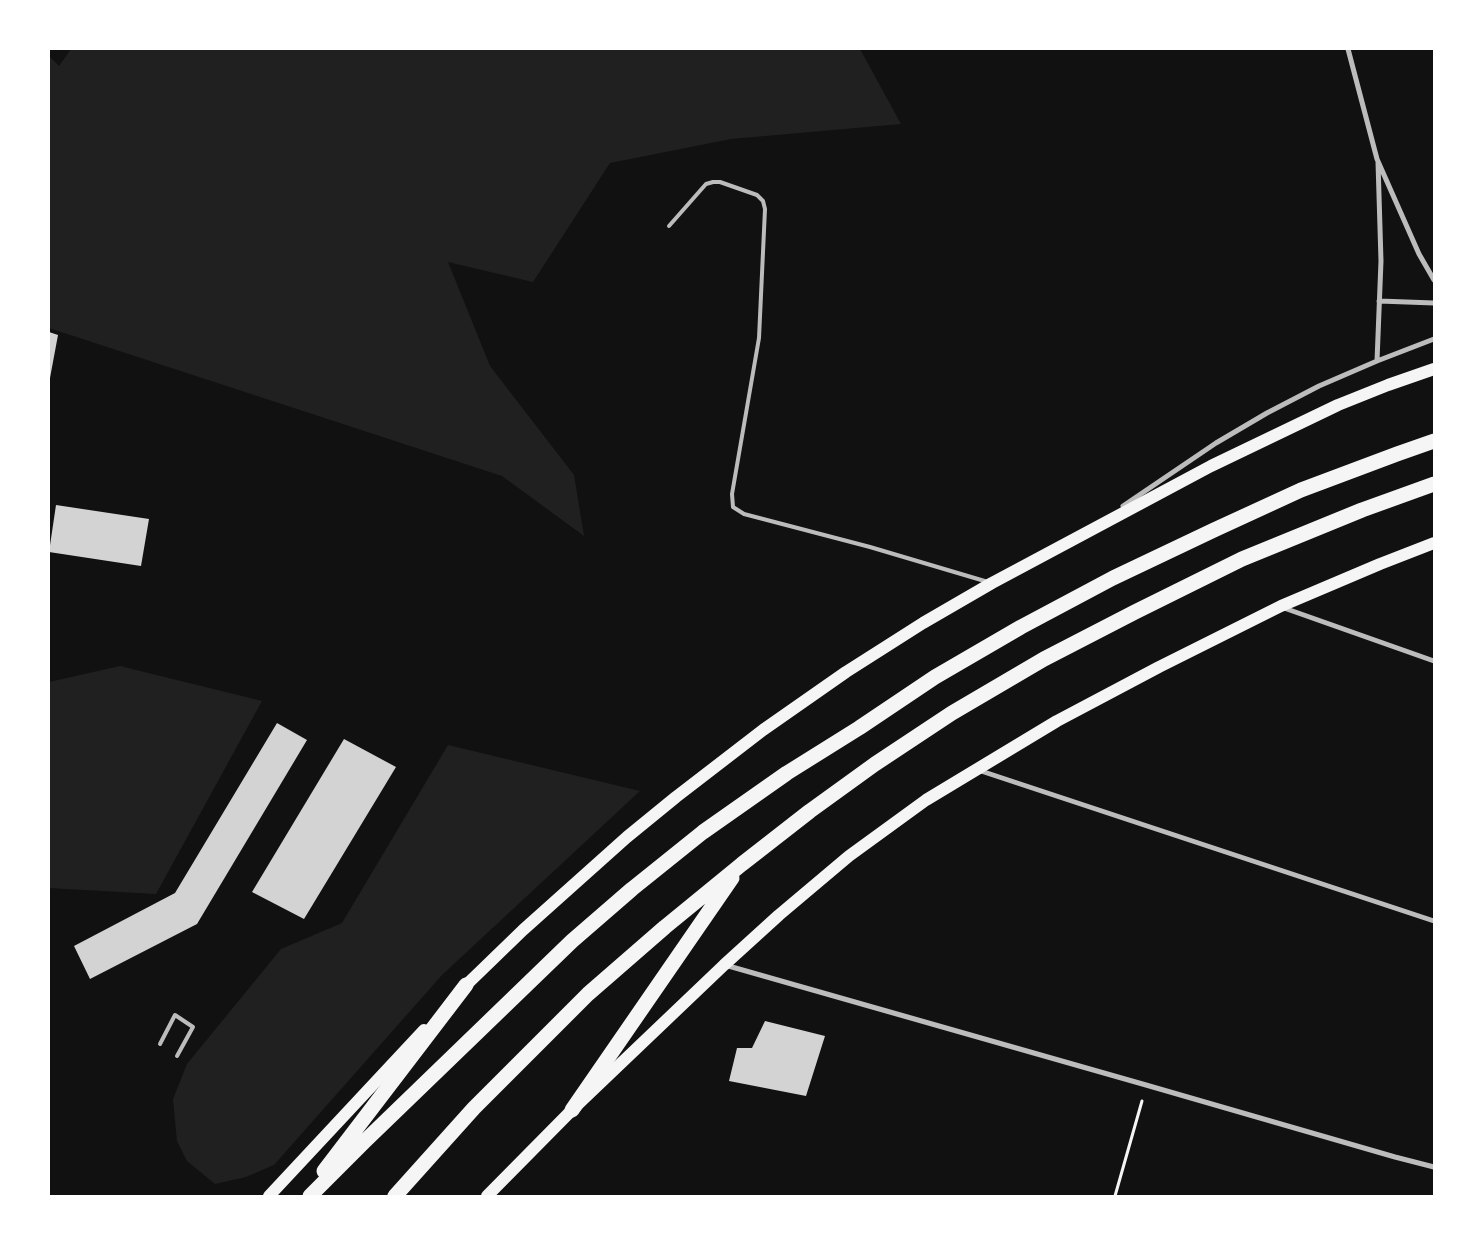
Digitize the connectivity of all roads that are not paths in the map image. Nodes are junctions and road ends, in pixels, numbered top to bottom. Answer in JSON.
{"nodes":[{"id":1,"x":1348,"y":49,"type":"edge"},
{"id":2,"x":1377,"y":159,"type":"junction"},
{"id":3,"x":669,"y":226,"type":"dead end"},
{"id":4,"x":1434,"y":280,"type":"edge"},
{"id":5,"x":1379,"y":301,"type":"junction"},
{"id":6,"x":1434,"y":303,"type":"edge"},
{"id":7,"x":1434,"y":339,"type":"edge"},
{"id":8,"x":1377,"y":361,"type":"junction"},
{"id":9,"x":1434,"y":370,"type":"edge"},
{"id":10,"x":1434,"y":441,"type":"edge"},
{"id":11,"x":1434,"y":484,"type":"edge"},
{"id":12,"x":1078,"y":537,"type":"junction"},
{"id":13,"x":1434,"y":543,"type":"edge"},
{"id":14,"x":992,"y":583,"type":"junction"},
{"id":15,"x":1281,"y":606,"type":"junction"},
{"id":16,"x":1434,"y":662,"type":"edge"},
{"id":17,"x":976,"y":769,"type":"junction"},
{"id":18,"x":742,"y":864,"type":"junction"},
{"id":19,"x":1434,"y":921,"type":"edge"},
{"id":20,"x":724,"y":965,"type":"junction"},
{"id":21,"x":466,"y":985,"type":"junction"},
{"id":22,"x":160,"y":1044,"type":"dead end"},
{"id":23,"x":177,"y":1056,"type":"dead end"},
{"id":24,"x":572,"y":1110,"type":"junction"},
{"id":25,"x":1434,"y":1166,"type":"edge"},
{"id":26,"x":269,"y":1196,"type":"edge"},
{"id":27,"x":302,"y":1196,"type":"edge"},
{"id":28,"x":310,"y":1196,"type":"edge"},
{"id":29,"x":395,"y":1196,"type":"edge"},
{"id":30,"x":487,"y":1196,"type":"edge"}],
"edges":[{"from":1,"to":2,"type":"street"},
{"from":2,"to":4,"type":"street"},
{"from":2,"to":5,"type":"street"},
{"from":3,"to":14,"type":"lane"},
{"from":5,"to":6,"type":"street"},
{"from":5,"to":8,"type":"street"},
{"from":7,"to":8,"type":"street"},
{"from":8,"to":12,"type":"street"},
{"from":9,"to":12,"type":"main road"},
{"from":10,"to":28,"type":"highway"},
{"from":11,"to":18,"type":"highway"},
{"from":12,"to":14,"type":"main road"},
{"from":13,"to":15,"type":"main road"},
{"from":14,"to":21,"type":"main road"},
{"from":15,"to":16,"type":"street"},
{"from":15,"to":17,"type":"main road"},
{"from":17,"to":19,"type":"street"},
{"from":17,"to":20,"type":"main road"},
{"from":18,"to":24,"type":"highway"},
{"from":18,"to":29,"type":"highway"},
{"from":20,"to":24,"type":"main road"},
{"from":20,"to":25,"type":"street"},
{"from":21,"to":26,"type":"main road"},
{"from":21,"to":27,"type":"highway"},
{"from":22,"to":23,"type":"lane"},
{"from":24,"to":30,"type":"main road"}]}
